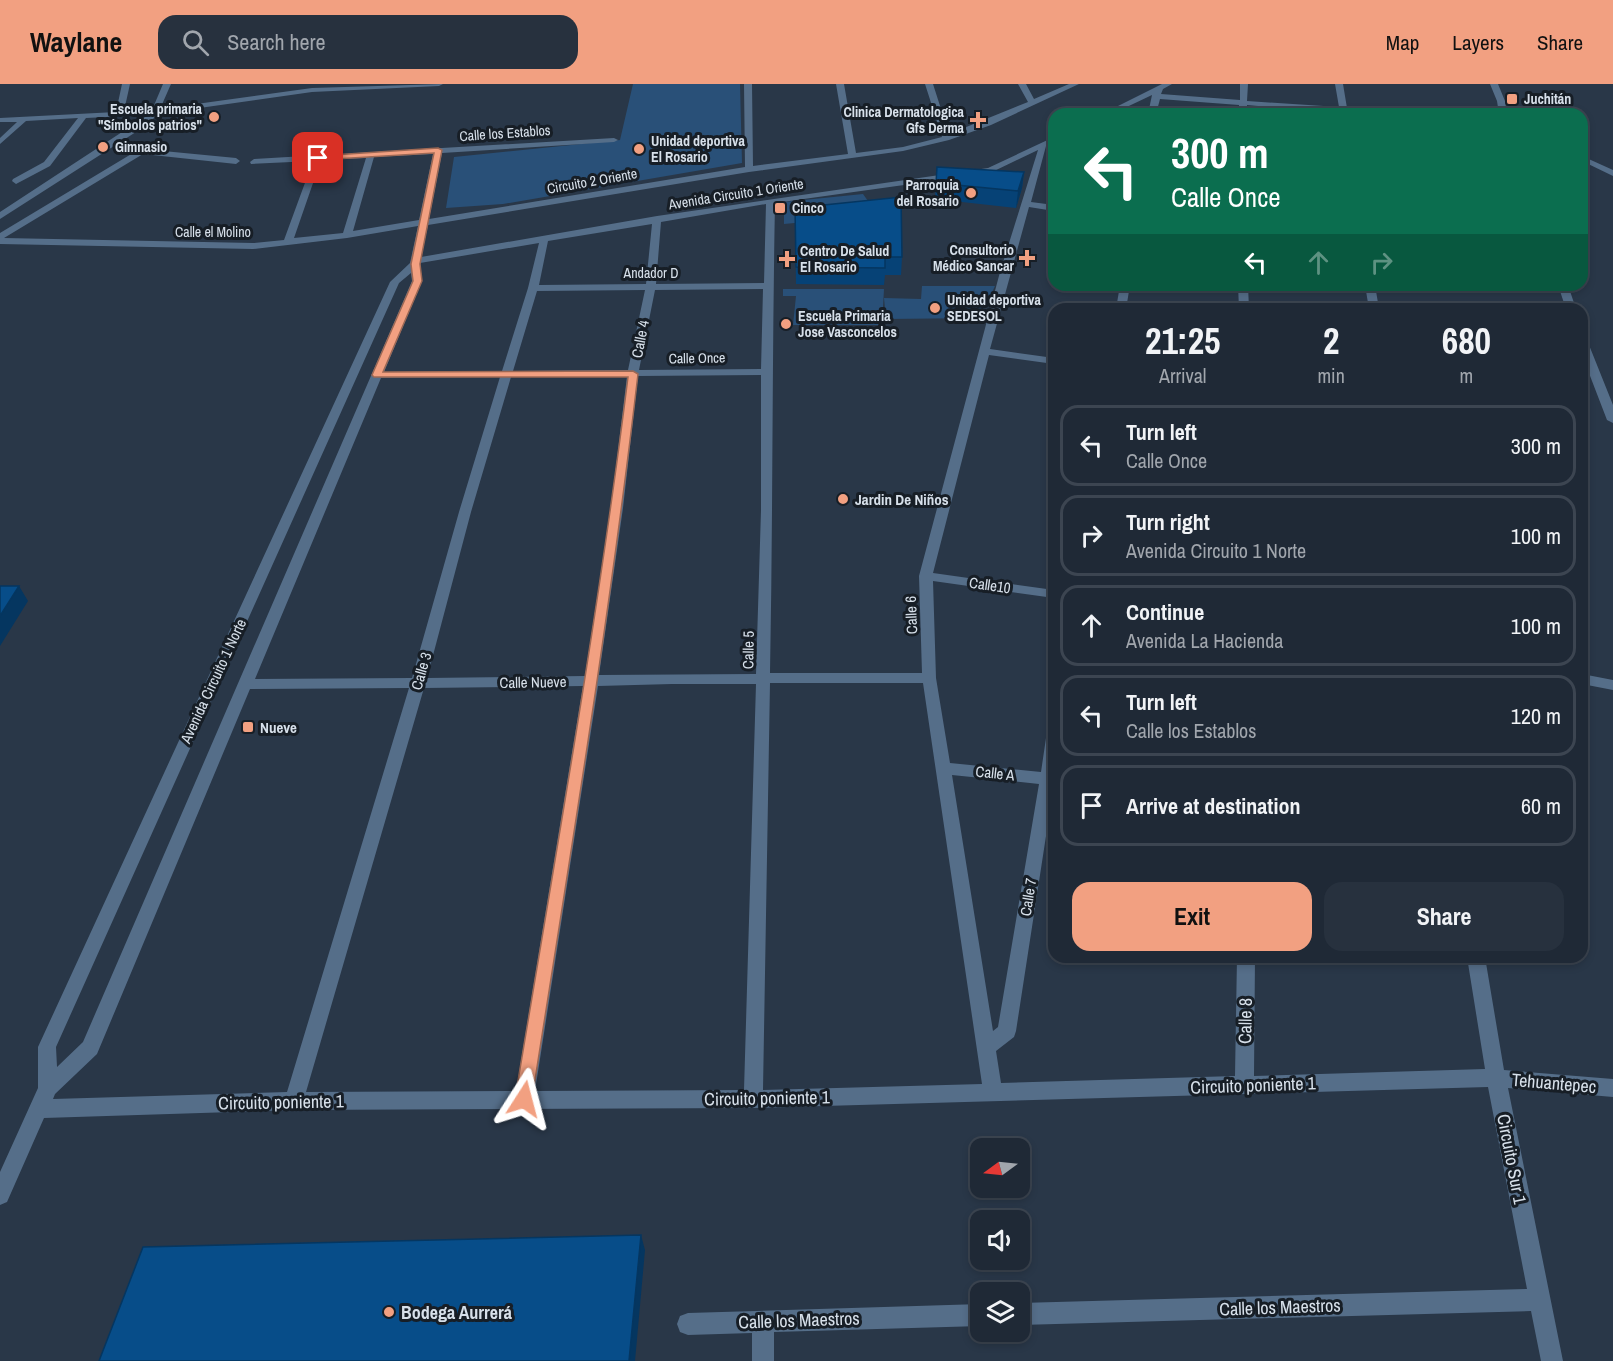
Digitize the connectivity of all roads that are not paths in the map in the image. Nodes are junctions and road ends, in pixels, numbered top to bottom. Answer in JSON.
{"nodes":[{"id":1,"x":126,"y":84,"type":"edge"},
{"id":2,"x":167,"y":84,"type":"edge"},
{"id":3,"x":428,"y":84,"type":"edge"},
{"id":4,"x":439,"y":84,"type":"edge"},
{"id":5,"x":748,"y":84,"type":"edge"},
{"id":6,"x":840,"y":84,"type":"edge"},
{"id":7,"x":929,"y":84,"type":"edge"},
{"id":8,"x":1022,"y":84,"type":"edge"},
{"id":9,"x":1075,"y":84,"type":"edge"},
{"id":10,"x":1168,"y":84,"type":"edge"},
{"id":11,"x":1244,"y":84,"type":"edge"},
{"id":12,"x":1339,"y":84,"type":"edge"},
{"id":13,"x":1494,"y":84,"type":"edge"},
{"id":14,"x":381,"y":85,"type":"edge"},
{"id":15,"x":343,"y":86,"type":"edge"},
{"id":16,"x":1157,"y":92,"type":"junction"},
{"id":17,"x":1243,"y":101,"type":"junction"},
{"id":18,"x":1033,"y":104,"type":"junction"},
{"id":19,"x":1120,"y":108,"type":"edge"},
{"id":20,"x":1153,"y":108,"type":"edge"},
{"id":21,"x":1243,"y":108,"type":"edge"},
{"id":22,"x":1307,"y":108,"type":"edge"},
{"id":23,"x":1342,"y":108,"type":"edge"},
{"id":24,"x":1502,"y":108,"type":"edge"},
{"id":25,"x":155,"y":112,"type":"junction"},
{"id":26,"x":119,"y":115,"type":"junction"},
{"id":27,"x":83,"y":117,"type":"junction"},
{"id":28,"x":24,"y":119,"type":"junction"},
{"id":29,"x":0,"y":120,"type":"edge"},
{"id":30,"x":946,"y":138,"type":"junction"},
{"id":31,"x":614,"y":140,"type":"dead end"},
{"id":32,"x":0,"y":142,"type":"edge"},
{"id":33,"x":1048,"y":143,"type":"edge"},
{"id":34,"x":1048,"y":146,"type":"edge"},
{"id":35,"x":108,"y":148,"type":"junction"},
{"id":36,"x":438,"y":150,"type":"junction"},
{"id":37,"x":141,"y":151,"type":"junction"},
{"id":38,"x":371,"y":154,"type":"junction"},
{"id":39,"x":853,"y":157,"type":"junction"},
{"id":40,"x":318,"y":158,"type":"junction"},
{"id":41,"x":236,"y":161,"type":"dead end"},
{"id":42,"x":1588,"y":161,"type":"edge"},
{"id":43,"x":254,"y":162,"type":"dead end"},
{"id":44,"x":749,"y":169,"type":"junction"},
{"id":45,"x":1613,"y":172,"type":"edge"},
{"id":46,"x":16,"y":181,"type":"dead end"},
{"id":47,"x":771,"y":201,"type":"junction"},
{"id":48,"x":1026,"y":204,"type":"junction"},
{"id":49,"x":1048,"y":207,"type":"edge"},
{"id":50,"x":0,"y":216,"type":"edge"},
{"id":51,"x":657,"y":219,"type":"junction"},
{"id":52,"x":423,"y":224,"type":"junction"},
{"id":53,"x":347,"y":235,"type":"junction"},
{"id":54,"x":0,"y":239,"type":"edge"},
{"id":55,"x":544,"y":240,"type":"junction"},
{"id":56,"x":288,"y":242,"type":"junction"},
{"id":57,"x":416,"y":262,"type":"junction"},
{"id":58,"x":651,"y":286,"type":"junction"},
{"id":59,"x":769,"y":286,"type":"junction"},
{"id":60,"x":533,"y":288,"type":"junction"},
{"id":61,"x":984,"y":351,"type":"junction"},
{"id":62,"x":1588,"y":355,"type":"edge"},
{"id":63,"x":1048,"y":360,"type":"edge"},
{"id":64,"x":766,"y":372,"type":"junction"},
{"id":65,"x":506,"y":374,"type":"junction"},
{"id":66,"x":633,"y":374,"type":"junction"},
{"id":67,"x":377,"y":375,"type":"junction"},
{"id":68,"x":1613,"y":420,"type":"edge"},
{"id":69,"x":926,"y":576,"type":"junction"},
{"id":70,"x":1048,"y":593,"type":"edge"},
{"id":71,"x":764,"y":678,"type":"junction"},
{"id":72,"x":929,"y":678,"type":"junction"},
{"id":73,"x":1588,"y":680,"type":"edge"},
{"id":74,"x":591,"y":681,"type":"junction"},
{"id":75,"x":245,"y":684,"type":"junction"},
{"id":76,"x":418,"y":684,"type":"junction"},
{"id":77,"x":1613,"y":685,"type":"edge"},
{"id":78,"x":944,"y":768,"type":"junction"},
{"id":79,"x":1048,"y":773,"type":"edge"},
{"id":80,"x":1047,"y":779,"type":"junction"},
{"id":81,"x":1246,"y":963,"type":"edge"},
{"id":82,"x":1477,"y":963,"type":"edge"},
{"id":83,"x":986,"y":1048,"type":"junction"},
{"id":84,"x":1496,"y":1078,"type":"junction"},
{"id":85,"x":1244,"y":1085,"type":"junction"},
{"id":86,"x":48,"y":1088,"type":"junction"},
{"id":87,"x":1613,"y":1088,"type":"edge"},
{"id":88,"x":993,"y":1092,"type":"junction"},
{"id":89,"x":524,"y":1099,"type":"junction"},
{"id":90,"x":753,"y":1100,"type":"junction"},
{"id":91,"x":294,"y":1101,"type":"junction"},
{"id":92,"x":38,"y":1109,"type":"junction"},
{"id":93,"x":0,"y":1195,"type":"edge"},
{"id":94,"x":1540,"y":1300,"type":"junction"},
{"id":95,"x":1030,"y":1314,"type":"edge"},
{"id":96,"x":970,"y":1315,"type":"edge"},
{"id":97,"x":763,"y":1321,"type":"junction"},
{"id":98,"x":688,"y":1324,"type":"dead end"},
{"id":99,"x":763,"y":1361,"type":"edge"},
{"id":100,"x":1552,"y":1361,"type":"edge"}],
"edges":[{"from":1,"to":26,"type":"street"},
{"from":2,"to":25,"type":"street"},
{"from":3,"to":4,"type":"street"},
{"from":3,"to":14,"type":"street"},
{"from":5,"to":44,"type":"street"},
{"from":6,"to":39,"type":"street"},
{"from":7,"to":30,"type":"street"},
{"from":8,"to":18,"type":"street"},
{"from":9,"to":18,"type":"street","name":"Circuito 2 Oriente"},
{"from":10,"to":16,"type":"street"},
{"from":11,"to":17,"type":"street"},
{"from":12,"to":23,"type":"street"},
{"from":13,"to":24,"type":"street"},
{"from":14,"to":15,"type":"street"},
{"from":15,"to":25,"type":"street"},
{"from":16,"to":17,"type":"street"},
{"from":16,"to":19,"type":"street"},
{"from":16,"to":20,"type":"street"},
{"from":17,"to":21,"type":"street"},
{"from":17,"to":22,"type":"street"},
{"from":18,"to":30,"type":"street","name":"Circuito 2 Oriente"},
{"from":25,"to":26,"type":"street"},
{"from":25,"to":35,"type":"street"},
{"from":26,"to":27,"type":"street"},
{"from":27,"to":28,"type":"street"},
{"from":27,"to":46,"type":"street"},
{"from":28,"to":29,"type":"street"},
{"from":28,"to":32,"type":"street"},
{"from":30,"to":39,"type":"street","name":"Circuito 2 Oriente"},
{"from":31,"to":36,"type":"street","name":"Calle los Establos"},
{"from":33,"to":47,"type":"street","name":"Avenida Circuito 1 Oriente"},
{"from":34,"to":48,"type":"street","name":"Calle 6"},
{"from":35,"to":37,"type":"street"},
{"from":35,"to":50,"type":"street"},
{"from":36,"to":38,"type":"street","name":"Calle los Establos"},
{"from":36,"to":52,"type":"street"},
{"from":37,"to":41,"type":"street"},
{"from":37,"to":54,"type":"street"},
{"from":38,"to":40,"type":"street","name":"Calle los Establos"},
{"from":38,"to":53,"type":"street"},
{"from":39,"to":44,"type":"street","name":"Circuito 2 Oriente"},
{"from":40,"to":43,"type":"street","name":"Calle los Establos"},
{"from":40,"to":56,"type":"street"},
{"from":42,"to":45,"type":"street"},
{"from":44,"to":52,"type":"street","name":"Circuito 2 Oriente"},
{"from":47,"to":51,"type":"street","name":"Avenida Circuito 1 Oriente"},
{"from":47,"to":59,"type":"street","name":"Calle 5"},
{"from":48,"to":49,"type":"street"},
{"from":48,"to":61,"type":"street","name":"Calle 6"},
{"from":51,"to":55,"type":"street","name":"Avenida Circuito 1 Oriente"},
{"from":51,"to":58,"type":"street","name":"Calle 4"},
{"from":52,"to":53,"type":"street","name":"Calle el Molino"},
{"from":52,"to":57,"type":"street"},
{"from":53,"to":56,"type":"street","name":"Calle el Molino"},
{"from":54,"to":56,"type":"street","name":"Calle el Molino"},
{"from":55,"to":57,"type":"street","name":"Avenida Circuito 1 Oriente"},
{"from":55,"to":60,"type":"street","name":"Calle 3"},
{"from":57,"to":67,"type":"street","name":"Avenida Circuito 1 Norte"},
{"from":57,"to":86,"type":"street","name":"Avenida Circuito 1 Norte"},
{"from":58,"to":59,"type":"street","name":"Andador D"},
{"from":58,"to":60,"type":"street","name":"Andador D"},
{"from":58,"to":66,"type":"street","name":"Calle 4"},
{"from":59,"to":64,"type":"street","name":"Calle 5"},
{"from":60,"to":65,"type":"street","name":"Calle 3"},
{"from":61,"to":63,"type":"street"},
{"from":61,"to":69,"type":"street","name":"Calle 6"},
{"from":62,"to":68,"type":"street"},
{"from":64,"to":66,"type":"street","name":"Calle Once"},
{"from":64,"to":71,"type":"street","name":"Calle 5"},
{"from":65,"to":66,"type":"street","name":"Calle Once"},
{"from":65,"to":67,"type":"street","name":"Calle Once"},
{"from":65,"to":76,"type":"street","name":"Calle 3"},
{"from":66,"to":74,"type":"street","name":"Calle 4"},
{"from":67,"to":75,"type":"street","name":"Avenida Circuito 1 Norte"},
{"from":69,"to":70,"type":"street","name":"Calle10"},
{"from":69,"to":72,"type":"street","name":"Calle 6"},
{"from":71,"to":72,"type":"street","name":"Calle Nueve"},
{"from":71,"to":74,"type":"street","name":"Calle Nueve"},
{"from":71,"to":90,"type":"street","name":"Calle 5"},
{"from":72,"to":78,"type":"street","name":"Calle 6"},
{"from":73,"to":77,"type":"street"},
{"from":74,"to":76,"type":"street","name":"Calle Nueve"},
{"from":74,"to":89,"type":"street","name":"Calle 4"},
{"from":75,"to":76,"type":"street","name":"Calle Nueve"},
{"from":75,"to":86,"type":"street","name":"Avenida Circuito 1 Norte"},
{"from":76,"to":91,"type":"street","name":"Calle 3"},
{"from":78,"to":80,"type":"street","name":"Calle A"},
{"from":78,"to":83,"type":"street","name":"Calle 6"},
{"from":79,"to":80,"type":"street","name":"Calle 7"},
{"from":80,"to":83,"type":"street","name":"Calle 7"},
{"from":81,"to":85,"type":"street","name":"Calle 8"},
{"from":82,"to":84,"type":"street","name":"Circuito Sur 1"},
{"from":83,"to":88,"type":"street","name":"Calle 6"},
{"from":84,"to":85,"type":"street","name":"Circuito poniente 1"},
{"from":84,"to":87,"type":"street","name":"Tehuantepec"},
{"from":84,"to":94,"type":"street","name":"Circuito Sur 1"},
{"from":85,"to":88,"type":"street","name":"Circuito poniente 1"},
{"from":86,"to":92,"type":"street","name":"Avenida Circuito 1 Norte"},
{"from":88,"to":90,"type":"street","name":"Circuito poniente 1"},
{"from":89,"to":90,"type":"street","name":"Circuito poniente 1"},
{"from":89,"to":91,"type":"street","name":"Circuito poniente 1"},
{"from":91,"to":92,"type":"street","name":"Circuito poniente 1"},
{"from":92,"to":93,"type":"street","name":"Avenida Circuito 1 Norte"},
{"from":94,"to":95,"type":"street","name":"Calle los Maestros"},
{"from":94,"to":100,"type":"street","name":"Circuito Sur 1"},
{"from":96,"to":97,"type":"street","name":"Calle los Maestros"},
{"from":97,"to":98,"type":"street","name":"Calle los Maestros"},
{"from":97,"to":99,"type":"street"}]}
